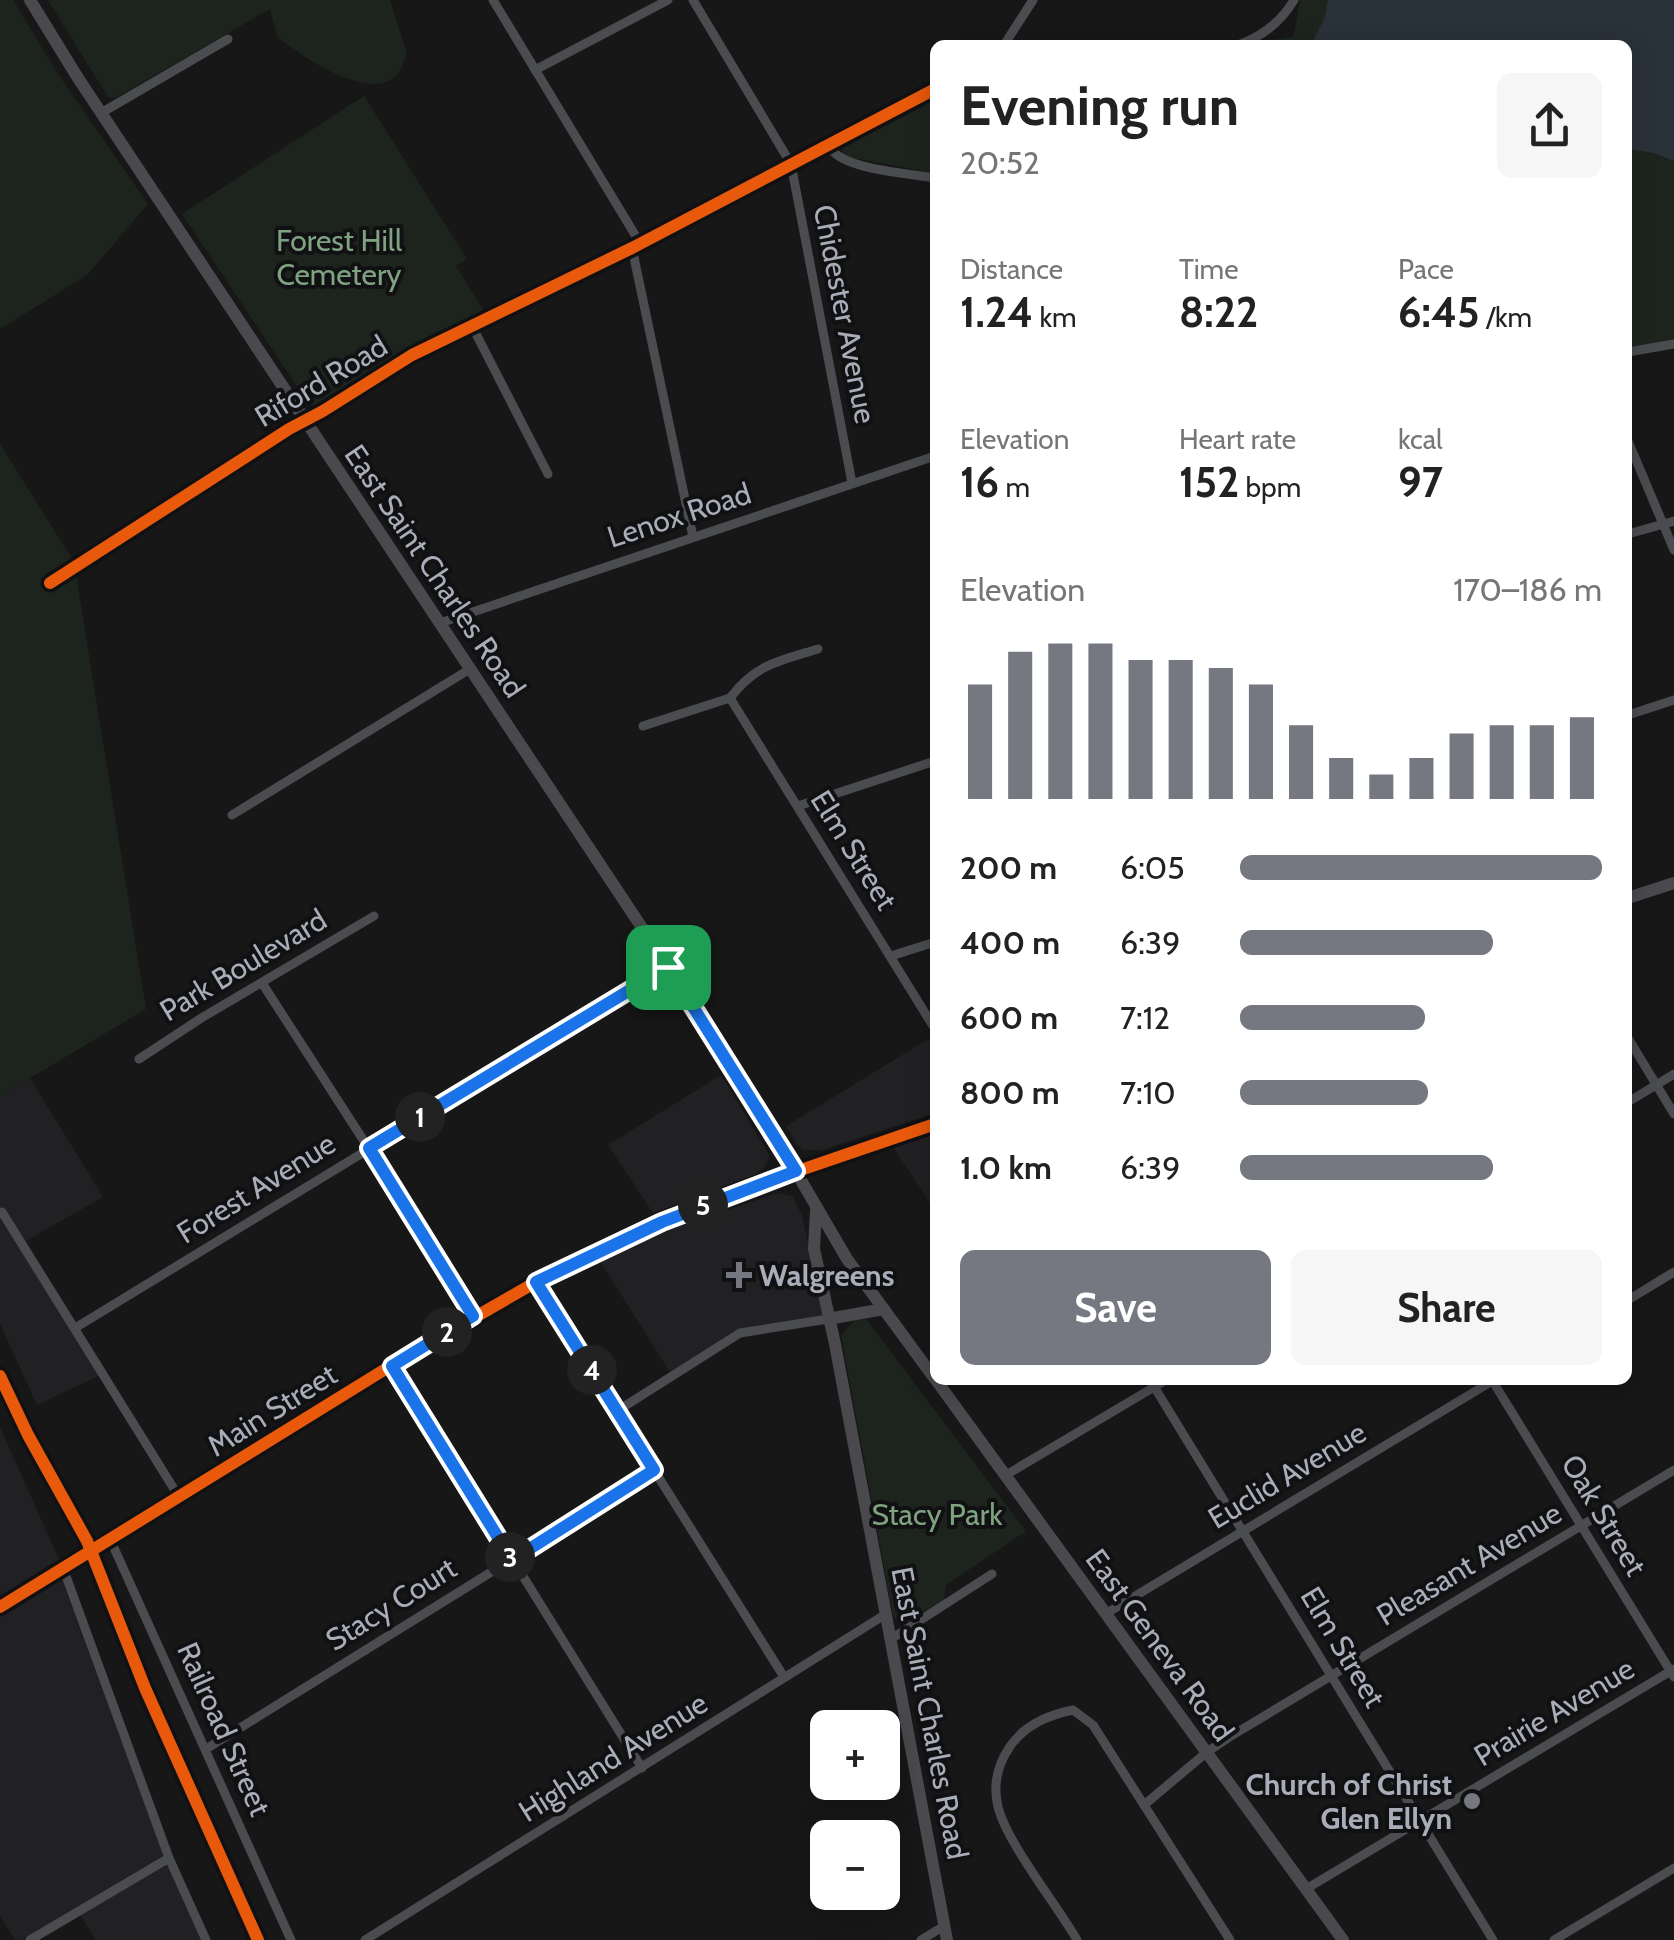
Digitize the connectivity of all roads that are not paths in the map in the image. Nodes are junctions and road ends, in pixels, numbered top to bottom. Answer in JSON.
{"nodes":[{"id":1,"x":30,"y":0,"type":"edge"},
{"id":2,"x":493,"y":0,"type":"edge"},
{"id":3,"x":668,"y":0,"type":"edge"},
{"id":4,"x":693,"y":0,"type":"edge"},
{"id":5,"x":1033,"y":0,"type":"edge"},
{"id":6,"x":1294,"y":0,"type":"edge"},
{"id":7,"x":228,"y":40,"type":"dead end"},
{"id":8,"x":1012,"y":40,"type":"edge"},
{"id":9,"x":1254,"y":40,"type":"edge"},
{"id":10,"x":536,"y":70,"type":"junction"},
{"id":11,"x":930,"y":93,"type":"edge"},
{"id":12,"x":101,"y":113,"type":"junction"},
{"id":13,"x":829,"y":146,"type":"junction"},
{"id":14,"x":791,"y":164,"type":"junction"},
{"id":15,"x":930,"y":177,"type":"edge"},
{"id":16,"x":636,"y":245,"type":"junction"},
{"id":17,"x":472,"y":326,"type":"junction"},
{"id":18,"x":1674,"y":344,"type":"edge"},
{"id":19,"x":1632,"y":351,"type":"edge"},
{"id":20,"x":305,"y":421,"type":"junction"},
{"id":21,"x":1632,"y":451,"type":"edge"},
{"id":22,"x":930,"y":458,"type":"edge"},
{"id":23,"x":548,"y":474,"type":"dead end"},
{"id":24,"x":852,"y":484,"type":"junction"},
{"id":25,"x":1674,"y":521,"type":"edge"},
{"id":26,"x":1662,"y":524,"type":"junction"},
{"id":27,"x":1632,"y":533,"type":"edge"},
{"id":28,"x":692,"y":536,"type":"junction"},
{"id":29,"x":1674,"y":550,"type":"edge"},
{"id":30,"x":50,"y":583,"type":"dead end"},
{"id":31,"x":440,"y":623,"type":"junction"},
{"id":32,"x":818,"y":649,"type":"dead end"},
{"id":33,"x":470,"y":669,"type":"junction"},
{"id":34,"x":730,"y":698,"type":"junction"},
{"id":35,"x":1674,"y":700,"type":"edge"},
{"id":36,"x":1632,"y":714,"type":"edge"},
{"id":37,"x":644,"y":726,"type":"dead end"},
{"id":38,"x":930,"y":763,"type":"edge"},
{"id":39,"x":798,"y":806,"type":"junction"},
{"id":40,"x":232,"y":815,"type":"dead end"},
{"id":41,"x":1674,"y":882,"type":"edge"},
{"id":42,"x":1632,"y":897,"type":"edge"},
{"id":43,"x":374,"y":916,"type":"dead end"},
{"id":44,"x":930,"y":944,"type":"edge"},
{"id":45,"x":891,"y":956,"type":"junction"},
{"id":46,"x":668,"y":967,"type":"junction"},
{"id":47,"x":262,"y":983,"type":"junction"},
{"id":48,"x":930,"y":1021,"type":"edge"},
{"id":49,"x":1632,"y":1045,"type":"edge"},
{"id":50,"x":139,"y":1059,"type":"dead end"},
{"id":51,"x":1674,"y":1074,"type":"edge"},
{"id":52,"x":1656,"y":1085,"type":"junction"},
{"id":53,"x":1632,"y":1100,"type":"edge"},
{"id":54,"x":1674,"y":1114,"type":"edge"},
{"id":55,"x":930,"y":1126,"type":"edge"},
{"id":56,"x":369,"y":1148,"type":"junction"},
{"id":57,"x":796,"y":1171,"type":"junction"},
{"id":58,"x":816,"y":1207,"type":"junction"},
{"id":59,"x":2,"y":1212,"type":"dead end"},
{"id":60,"x":1674,"y":1272,"type":"edge"},
{"id":61,"x":536,"y":1282,"type":"junction"},
{"id":62,"x":1632,"y":1298,"type":"edge"},
{"id":63,"x":884,"y":1310,"type":"junction"},
{"id":64,"x":473,"y":1316,"type":"junction"},
{"id":65,"x":828,"y":1319,"type":"junction"},
{"id":66,"x":75,"y":1328,"type":"junction"},
{"id":67,"x":392,"y":1366,"type":"junction"},
{"id":68,"x":930,"y":1373,"type":"edge"},
{"id":69,"x":939,"y":1385,"type":"edge"},
{"id":70,"x":1150,"y":1385,"type":"edge"},
{"id":71,"x":1153,"y":1385,"type":"edge"},
{"id":72,"x":1485,"y":1385,"type":"edge"},
{"id":73,"x":1496,"y":1385,"type":"edge"},
{"id":74,"x":617,"y":1411,"type":"junction"},
{"id":75,"x":654,"y":1470,"type":"junction"},
{"id":76,"x":1674,"y":1470,"type":"edge"},
{"id":77,"x":1006,"y":1475,"type":"junction"},
{"id":78,"x":179,"y":1497,"type":"junction"},
{"id":79,"x":1581,"y":1526,"type":"junction"},
{"id":80,"x":1243,"y":1531,"type":"junction"},
{"id":81,"x":110,"y":1539,"type":"junction"},
{"id":82,"x":512,"y":1560,"type":"junction"},
{"id":83,"x":63,"y":1568,"type":"junction"},
{"id":84,"x":992,"y":1574,"type":"dead end"},
{"id":85,"x":0,"y":1607,"type":"edge"},
{"id":86,"x":1107,"y":1613,"type":"junction"},
{"id":87,"x":886,"y":1614,"type":"junction"},
{"id":88,"x":890,"y":1639,"type":"junction"},
{"id":89,"x":1673,"y":1672,"type":"edge"},
{"id":90,"x":784,"y":1677,"type":"junction"},
{"id":91,"x":1332,"y":1677,"type":"junction"},
{"id":92,"x":206,"y":1748,"type":"junction"},
{"id":93,"x":1207,"y":1752,"type":"junction"},
{"id":94,"x":642,"y":1768,"type":"junction"},
{"id":95,"x":1144,"y":1805,"type":"junction"},
{"id":96,"x":1420,"y":1821,"type":"junction"},
{"id":97,"x":169,"y":1858,"type":"junction"},
{"id":98,"x":1674,"y":1868,"type":"edge"},
{"id":99,"x":1306,"y":1889,"type":"junction"},
{"id":100,"x":1575,"y":1927,"type":"junction"},
{"id":101,"x":946,"y":1933,"type":"edge"},
{"id":102,"x":30,"y":1940,"type":"edge"},
{"id":103,"x":206,"y":1940,"type":"edge"},
{"id":104,"x":291,"y":1940,"type":"edge"},
{"id":105,"x":365,"y":1940,"type":"edge"},
{"id":106,"x":921,"y":1940,"type":"edge"},
{"id":107,"x":1077,"y":1940,"type":"edge"},
{"id":108,"x":1230,"y":1940,"type":"edge"},
{"id":109,"x":1344,"y":1940,"type":"edge"},
{"id":110,"x":1493,"y":1940,"type":"edge"},
{"id":111,"x":1554,"y":1940,"type":"edge"},
{"id":112,"x":1582,"y":1940,"type":"edge"}],
"edges":[{"from":1,"to":12,"type":"main road","name":"East Saint Charles Road"},
{"from":2,"to":10,"type":"street"},
{"from":3,"to":10,"type":"street"},
{"from":4,"to":14,"type":"street","name":"Chidester Avenue"},
{"from":5,"to":8,"type":"street"},
{"from":6,"to":9,"type":"street"},
{"from":7,"to":12,"type":"street"},
{"from":10,"to":16,"type":"street"},
{"from":11,"to":13,"type":"street"},
{"from":12,"to":20,"type":"main road","name":"East Saint Charles Road"},
{"from":13,"to":14,"type":"street"},
{"from":13,"to":15,"type":"street"},
{"from":14,"to":16,"type":"street","name":"Riford Road"},
{"from":14,"to":24,"type":"street","name":"Chidester Avenue"},
{"from":16,"to":17,"type":"street","name":"Riford Road"},
{"from":16,"to":28,"type":"street"},
{"from":17,"to":20,"type":"street","name":"Riford Road"},
{"from":17,"to":23,"type":"street"},
{"from":18,"to":19,"type":"street"},
{"from":20,"to":30,"type":"street","name":"Riford Road"},
{"from":20,"to":31,"type":"main road","name":"East Saint Charles Road"},
{"from":21,"to":26,"type":"street"},
{"from":22,"to":24,"type":"street","name":"Lenox Road"},
{"from":24,"to":28,"type":"street","name":"Lenox Road"},
{"from":25,"to":26,"type":"street"},
{"from":26,"to":27,"type":"street"},
{"from":26,"to":29,"type":"street"},
{"from":28,"to":31,"type":"street","name":"Lenox Road"},
{"from":31,"to":33,"type":"main road","name":"East Saint Charles Road"},
{"from":32,"to":34,"type":"street"},
{"from":33,"to":40,"type":"street"},
{"from":33,"to":46,"type":"main road","name":"East Saint Charles Road"},
{"from":34,"to":37,"type":"street"},
{"from":34,"to":39,"type":"street","name":"Elm Street"},
{"from":35,"to":36,"type":"street"},
{"from":38,"to":39,"type":"street"},
{"from":39,"to":45,"type":"street","name":"Elm Street"},
{"from":41,"to":42,"type":"main road"},
{"from":43,"to":47,"type":"street","name":"Park Boulevard"},
{"from":44,"to":45,"type":"street"},
{"from":45,"to":48,"type":"street","name":"Elm Street"},
{"from":46,"to":56,"type":"street","name":"Forest Avenue"},
{"from":46,"to":57,"type":"main road","name":"East Saint Charles Road"},
{"from":47,"to":50,"type":"street","name":"Park Boulevard"},
{"from":47,"to":56,"type":"street"},
{"from":49,"to":52,"type":"street"},
{"from":51,"to":52,"type":"street"},
{"from":52,"to":53,"type":"street"},
{"from":52,"to":54,"type":"street"},
{"from":55,"to":57,"type":"main road","name":"Main Street"},
{"from":56,"to":64,"type":"street"},
{"from":56,"to":66,"type":"street","name":"Forest Avenue"},
{"from":57,"to":58,"type":"main road","name":"East Geneva Road"},
{"from":57,"to":61,"type":"main road","name":"Main Street"},
{"from":58,"to":63,"type":"main road","name":"East Geneva Road"},
{"from":58,"to":65,"type":"main road","name":"East Saint Charles Road"},
{"from":59,"to":66,"type":"street"},
{"from":60,"to":62,"type":"street"},
{"from":61,"to":64,"type":"main road","name":"Main Street"},
{"from":61,"to":74,"type":"street"},
{"from":63,"to":65,"type":"main road"},
{"from":63,"to":68,"type":"main road","name":"East Geneva Road"},
{"from":64,"to":67,"type":"main road","name":"Main Street"},
{"from":65,"to":74,"type":"street"},
{"from":65,"to":87,"type":"main road","name":"East Saint Charles Road"},
{"from":66,"to":78,"type":"street"},
{"from":67,"to":78,"type":"main road","name":"Main Street"},
{"from":67,"to":82,"type":"street"},
{"from":69,"to":77,"type":"main road","name":"East Geneva Road"},
{"from":70,"to":77,"type":"street"},
{"from":71,"to":80,"type":"street","name":"Elm Street"},
{"from":72,"to":80,"type":"street","name":"Euclid Avenue"},
{"from":73,"to":79,"type":"street","name":"Oak Street"},
{"from":74,"to":75,"type":"street"},
{"from":75,"to":82,"type":"street","name":"Stacy Court"},
{"from":75,"to":90,"type":"street"},
{"from":76,"to":79,"type":"street","name":"Pleasant Avenue"},
{"from":77,"to":86,"type":"main road","name":"East Geneva Road"},
{"from":78,"to":81,"type":"main road","name":"Main Street"},
{"from":79,"to":89,"type":"street","name":"Oak Street"},
{"from":79,"to":91,"type":"street","name":"Pleasant Avenue"},
{"from":80,"to":86,"type":"street","name":"Euclid Avenue"},
{"from":80,"to":91,"type":"street","name":"Elm Street"},
{"from":81,"to":83,"type":"main road","name":"Main Street"},
{"from":81,"to":92,"type":"street","name":"Railroad Street"},
{"from":82,"to":92,"type":"street","name":"Stacy Court"},
{"from":82,"to":94,"type":"street"},
{"from":83,"to":85,"type":"main road","name":"Main Street"},
{"from":83,"to":97,"type":"street"},
{"from":84,"to":88,"type":"street"},
{"from":86,"to":93,"type":"main road","name":"East Geneva Road"},
{"from":87,"to":88,"type":"main road","name":"East Saint Charles Road"},
{"from":87,"to":90,"type":"street","name":"Highland Avenue"},
{"from":88,"to":101,"type":"main road","name":"East Saint Charles Road"},
{"from":89,"to":96,"type":"street","name":"Prairie Avenue"},
{"from":90,"to":94,"type":"street","name":"Highland Avenue"},
{"from":91,"to":93,"type":"street","name":"Pleasant Avenue"},
{"from":91,"to":96,"type":"street","name":"Elm Street"},
{"from":92,"to":104,"type":"street","name":"Railroad Street"},
{"from":93,"to":95,"type":"street","name":"Pleasant Avenue"},
{"from":93,"to":99,"type":"main road","name":"East Geneva Road"},
{"from":94,"to":105,"type":"street","name":"Highland Avenue"},
{"from":95,"to":107,"type":"street"},
{"from":95,"to":108,"type":"street"},
{"from":96,"to":99,"type":"street","name":"Prairie Avenue"},
{"from":96,"to":110,"type":"street","name":"Elm Street"},
{"from":97,"to":102,"type":"street"},
{"from":97,"to":103,"type":"street"},
{"from":98,"to":100,"type":"street"},
{"from":99,"to":109,"type":"main road","name":"East Geneva Road"},
{"from":100,"to":111,"type":"street"},
{"from":100,"to":112,"type":"street"},
{"from":101,"to":106,"type":"street"}]}
